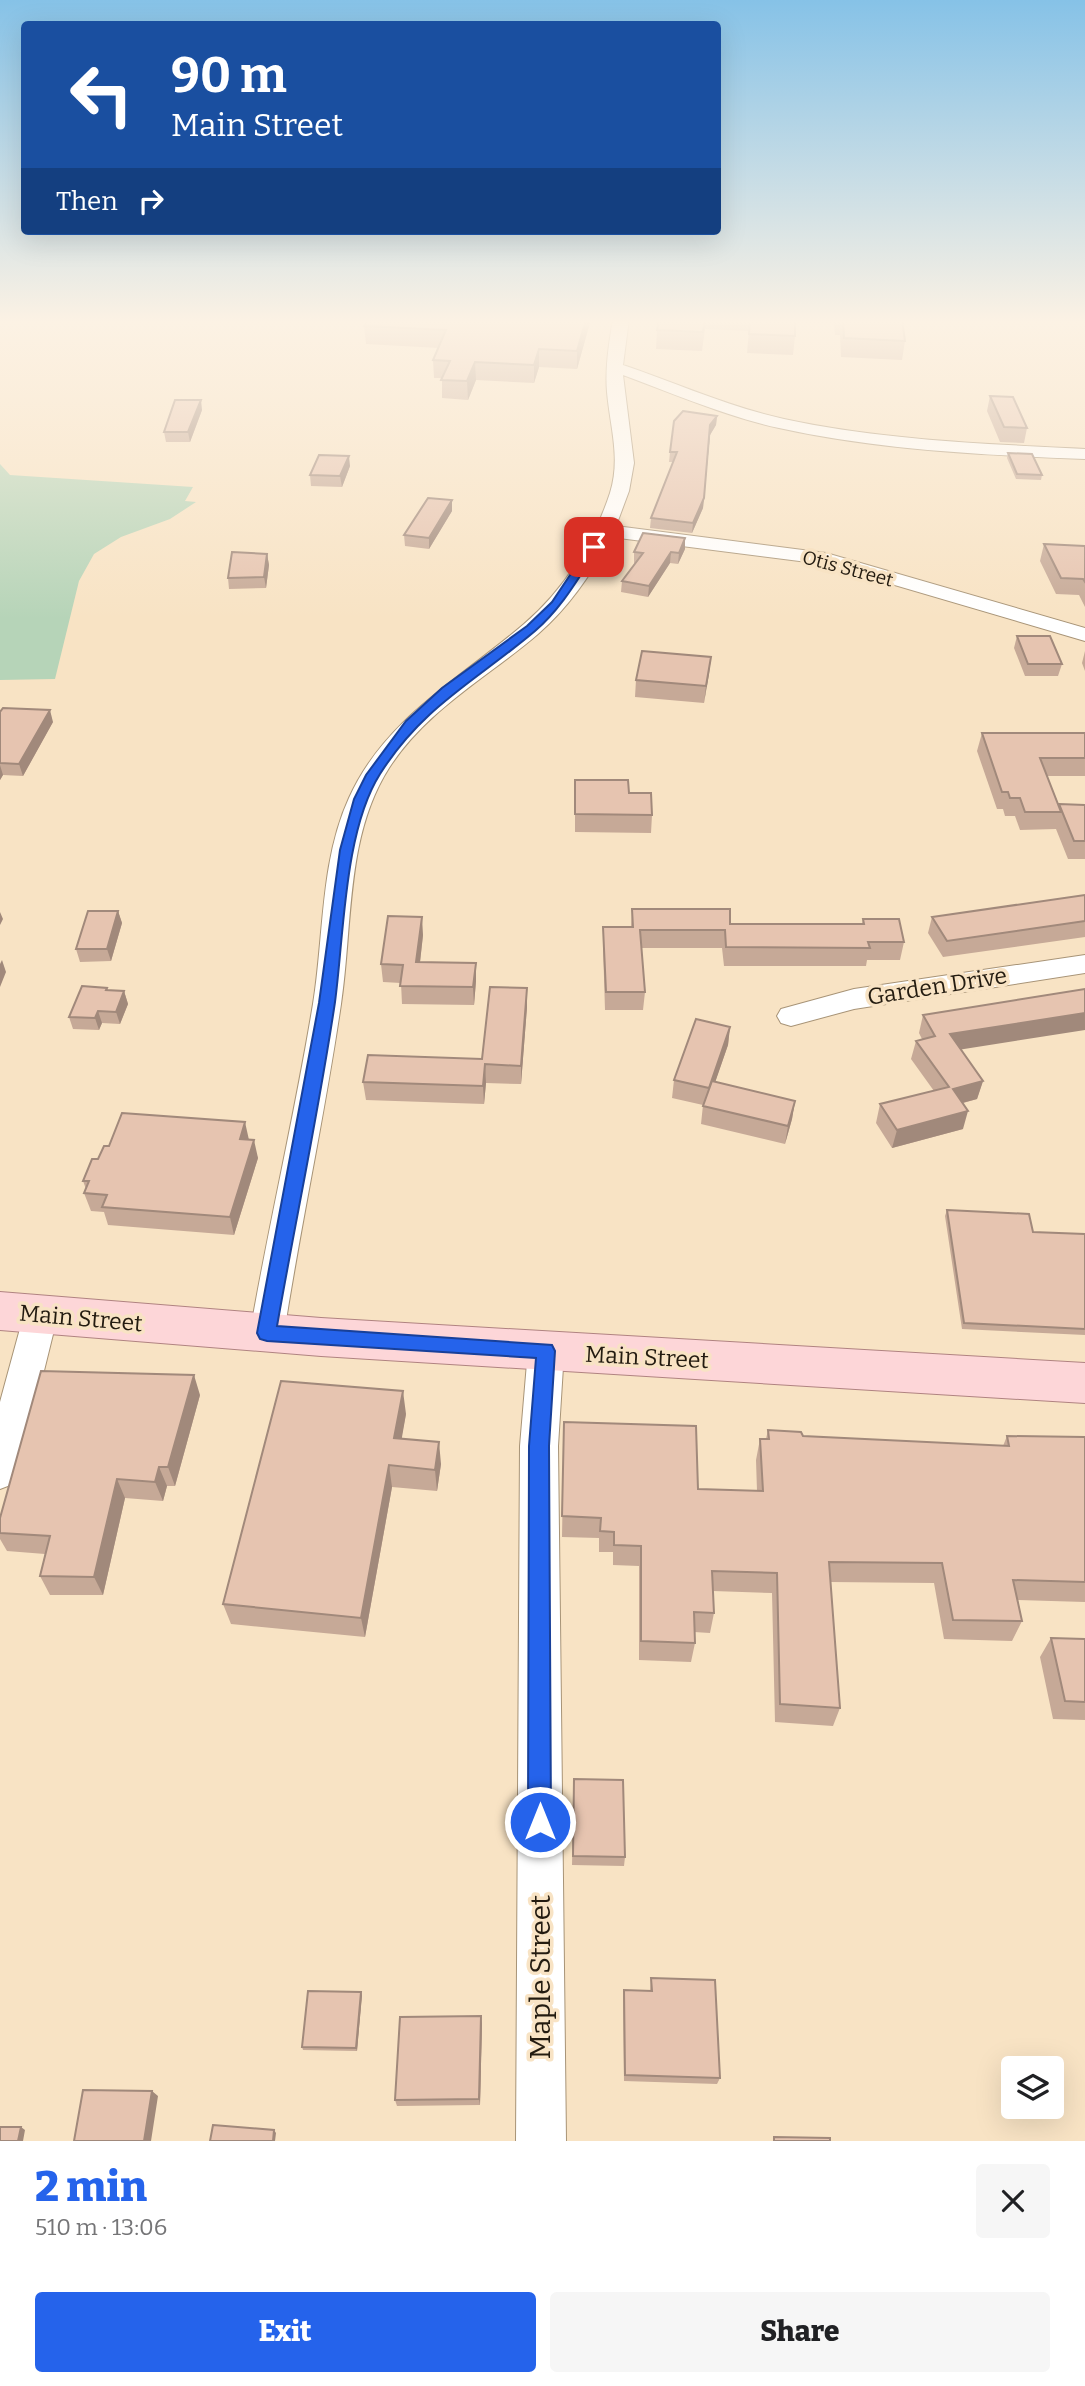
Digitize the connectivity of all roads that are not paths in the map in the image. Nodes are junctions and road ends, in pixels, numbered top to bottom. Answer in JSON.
{"nodes":[{"id":1,"x":621,"y":419,"type":"edge"},
{"id":2,"x":773,"y":419,"type":"edge"},
{"id":3,"x":1085,"y":454,"type":"edge"},
{"id":4,"x":604,"y":530,"type":"junction"},
{"id":5,"x":1085,"y":635,"type":"edge"},
{"id":6,"x":1085,"y":964,"type":"edge"},
{"id":7,"x":791,"y":1016,"type":"dead end"},
{"id":8,"x":21,"y":1313,"type":"edge"},
{"id":9,"x":267,"y":1333,"type":"junction"},
{"id":10,"x":546,"y":1351,"type":"junction"},
{"id":11,"x":1085,"y":1383,"type":"edge"},
{"id":12,"x":0,"y":1472,"type":"edge"},
{"id":13,"x":541,"y":2141,"type":"edge"}],
"edges":[{"from":1,"to":4,"type":"street"},
{"from":2,"to":3,"type":"street"},
{"from":4,"to":5,"type":"street","name":"Otis Street"},
{"from":4,"to":9,"type":"street"},
{"from":6,"to":7,"type":"street","name":"Garden Drive"},
{"from":8,"to":9,"type":"main road","name":"Main Street"},
{"from":8,"to":12,"type":"street"},
{"from":9,"to":10,"type":"main road","name":"Main Street"},
{"from":10,"to":11,"type":"main road","name":"Main Street"},
{"from":10,"to":13,"type":"street","name":"Maple Street"}]}
